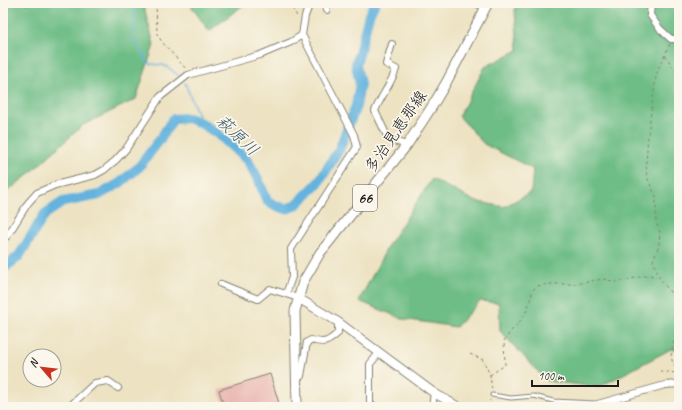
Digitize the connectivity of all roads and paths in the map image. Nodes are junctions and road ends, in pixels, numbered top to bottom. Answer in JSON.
{"nodes":[{"id":1,"x":156,"y":3,"type":"edge"},
{"id":2,"x":289,"y":3,"type":"edge"},
{"id":3,"x":310,"y":3,"type":"edge"},
{"id":4,"x":476,"y":3,"type":"edge"},
{"id":5,"x":651,"y":3,"type":"edge"},
{"id":6,"x":486,"y":5,"type":"edge"},
{"id":7,"x":304,"y":25,"type":"junction"},
{"id":8,"x":302,"y":35,"type":"junction"},
{"id":9,"x":679,"y":39,"type":"edge"},
{"id":10,"x":670,"y":40,"type":"junction"},
{"id":11,"x":392,"y":44,"type":"dead end"},
{"id":12,"x":665,"y":54,"type":"junction"},
{"id":13,"x":191,"y":74,"type":"junction"},
{"id":14,"x":679,"y":76,"type":"edge"},
{"id":15,"x":407,"y":145,"type":"junction"},
{"id":16,"x":3,"y":240,"type":"edge"},
{"id":17,"x":660,"y":277,"type":"junction"},
{"id":18,"x":221,"y":284,"type":"dead end"},
{"id":19,"x":286,"y":294,"type":"junction"},
{"id":20,"x":298,"y":298,"type":"junction"},
{"id":21,"x":338,"y":322,"type":"junction"},
{"id":22,"x":379,"y":352,"type":"junction"},
{"id":23,"x":470,"y":354,"type":"dead end"},
{"id":24,"x":660,"y":372,"type":"dead end"},
{"id":25,"x":676,"y":373,"type":"junction"},
{"id":26,"x":490,"y":375,"type":"junction"},
{"id":27,"x":296,"y":380,"type":"junction"},
{"id":28,"x":677,"y":384,"type":"edge"},
{"id":29,"x":118,"y":388,"type":"dead end"},
{"id":30,"x":434,"y":393,"type":"junction"},
{"id":31,"x":492,"y":394,"type":"junction"},
{"id":32,"x":597,"y":404,"type":"junction"},
{"id":33,"x":69,"y":407,"type":"edge"},
{"id":34,"x":297,"y":407,"type":"edge"},
{"id":35,"x":375,"y":407,"type":"edge"},
{"id":36,"x":432,"y":407,"type":"edge"},
{"id":37,"x":459,"y":407,"type":"edge"},
{"id":38,"x":489,"y":407,"type":"edge"},
{"id":39,"x":591,"y":407,"type":"edge"}],
"edges":[{"from":1,"to":13,"type":"path"},
{"from":2,"to":7,"type":"path"},
{"from":3,"to":7,"type":"street"},
{"from":4,"to":6,"type":"street"},
{"from":5,"to":10,"type":"street"},
{"from":6,"to":15,"type":"main road","name":"多治見恵那線","number":"66"},
{"from":7,"to":8,"type":"street"},
{"from":8,"to":13,"type":"street"},
{"from":8,"to":19,"type":"street"},
{"from":9,"to":10,"type":"street"},
{"from":10,"to":12,"type":"path"},
{"from":11,"to":15,"type":"street"},
{"from":12,"to":14,"type":"path"},
{"from":12,"to":17,"type":"path"},
{"from":13,"to":16,"type":"street"},
{"from":15,"to":20,"type":"main road","name":"多治見恵那線","number":"66"},
{"from":17,"to":25,"type":"path"},
{"from":17,"to":26,"type":"path"},
{"from":18,"to":19,"type":"street"},
{"from":19,"to":20,"type":"street"},
{"from":20,"to":21,"type":"street"},
{"from":20,"to":27,"type":"main road","name":"多治見恵那線","number":"66"},
{"from":21,"to":22,"type":"street"},
{"from":21,"to":27,"type":"street"},
{"from":22,"to":30,"type":"street"},
{"from":22,"to":35,"type":"street"},
{"from":23,"to":26,"type":"path"},
{"from":24,"to":25,"type":"path"},
{"from":25,"to":28,"type":"path"},
{"from":26,"to":31,"type":"path"},
{"from":27,"to":34,"type":"main road","name":"多治見恵那線","number":"66"},
{"from":28,"to":32,"type":"street"},
{"from":29,"to":33,"type":"street"},
{"from":30,"to":36,"type":"street"},
{"from":30,"to":37,"type":"street"},
{"from":31,"to":32,"type":"lane"},
{"from":31,"to":38,"type":"path"},
{"from":32,"to":39,"type":"street"}]}
